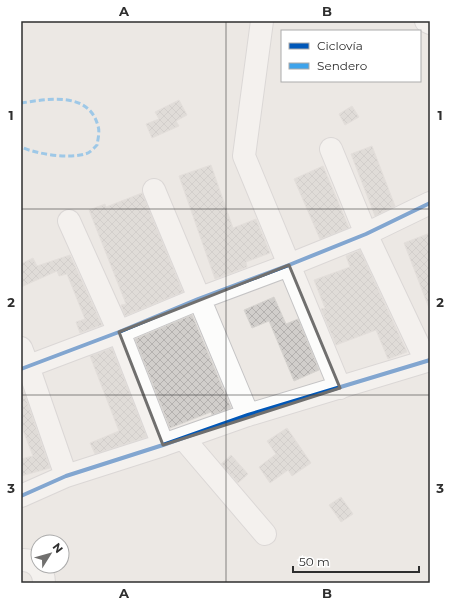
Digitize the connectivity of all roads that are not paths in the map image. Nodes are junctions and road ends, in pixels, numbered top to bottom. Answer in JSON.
{"nodes":[{"id":1,"x":262,"y":21,"type":"edge"},
{"id":2,"x":426,"y":21,"type":"edge"},
{"id":3,"x":430,"y":23,"type":"edge"},
{"id":4,"x":331,"y":149,"type":"dead end"},
{"id":5,"x":154,"y":190,"type":"dead end"},
{"id":6,"x":430,"y":203,"type":"edge"},
{"id":7,"x":70,"y":221,"type":"dead end"},
{"id":8,"x":366,"y":234,"type":"junction"},
{"id":9,"x":289,"y":265,"type":"junction"},
{"id":10,"x":198,"y":299,"type":"junction"},
{"id":11,"x":119,"y":332,"type":"junction"},
{"id":12,"x":23,"y":361,"type":"edge"},
{"id":13,"x":428,"y":361,"type":"edge"},
{"id":14,"x":340,"y":388,"type":"junction"},
{"id":15,"x":248,"y":415,"type":"junction"},
{"id":16,"x":174,"y":441,"type":"junction"},
{"id":17,"x":66,"y":476,"type":"junction"},
{"id":18,"x":21,"y":496,"type":"edge"},
{"id":19,"x":265,"y":534,"type":"dead end"},
{"id":20,"x":21,"y":560,"type":"edge"},
{"id":21,"x":44,"y":583,"type":"edge"}],
"edges":[{"from":1,"to":9,"type":"street"},
{"from":2,"to":3,"type":"street"},
{"from":4,"to":8,"type":"street"},
{"from":5,"to":10,"type":"street"},
{"from":6,"to":8,"type":"street"},
{"from":7,"to":11,"type":"street"},
{"from":8,"to":9,"type":"street"},
{"from":8,"to":13,"type":"street"},
{"from":9,"to":10,"type":"street"},
{"from":9,"to":14,"type":"street"},
{"from":10,"to":11,"type":"street"},
{"from":10,"to":15,"type":"street"},
{"from":11,"to":12,"type":"street"},
{"from":11,"to":16,"type":"street"},
{"from":12,"to":17,"type":"street"},
{"from":13,"to":14,"type":"street"},
{"from":14,"to":15,"type":"street"},
{"from":15,"to":16,"type":"street"},
{"from":16,"to":17,"type":"street"},
{"from":16,"to":19,"type":"street"},
{"from":17,"to":18,"type":"street"},
{"from":20,"to":21,"type":"street"}]}
